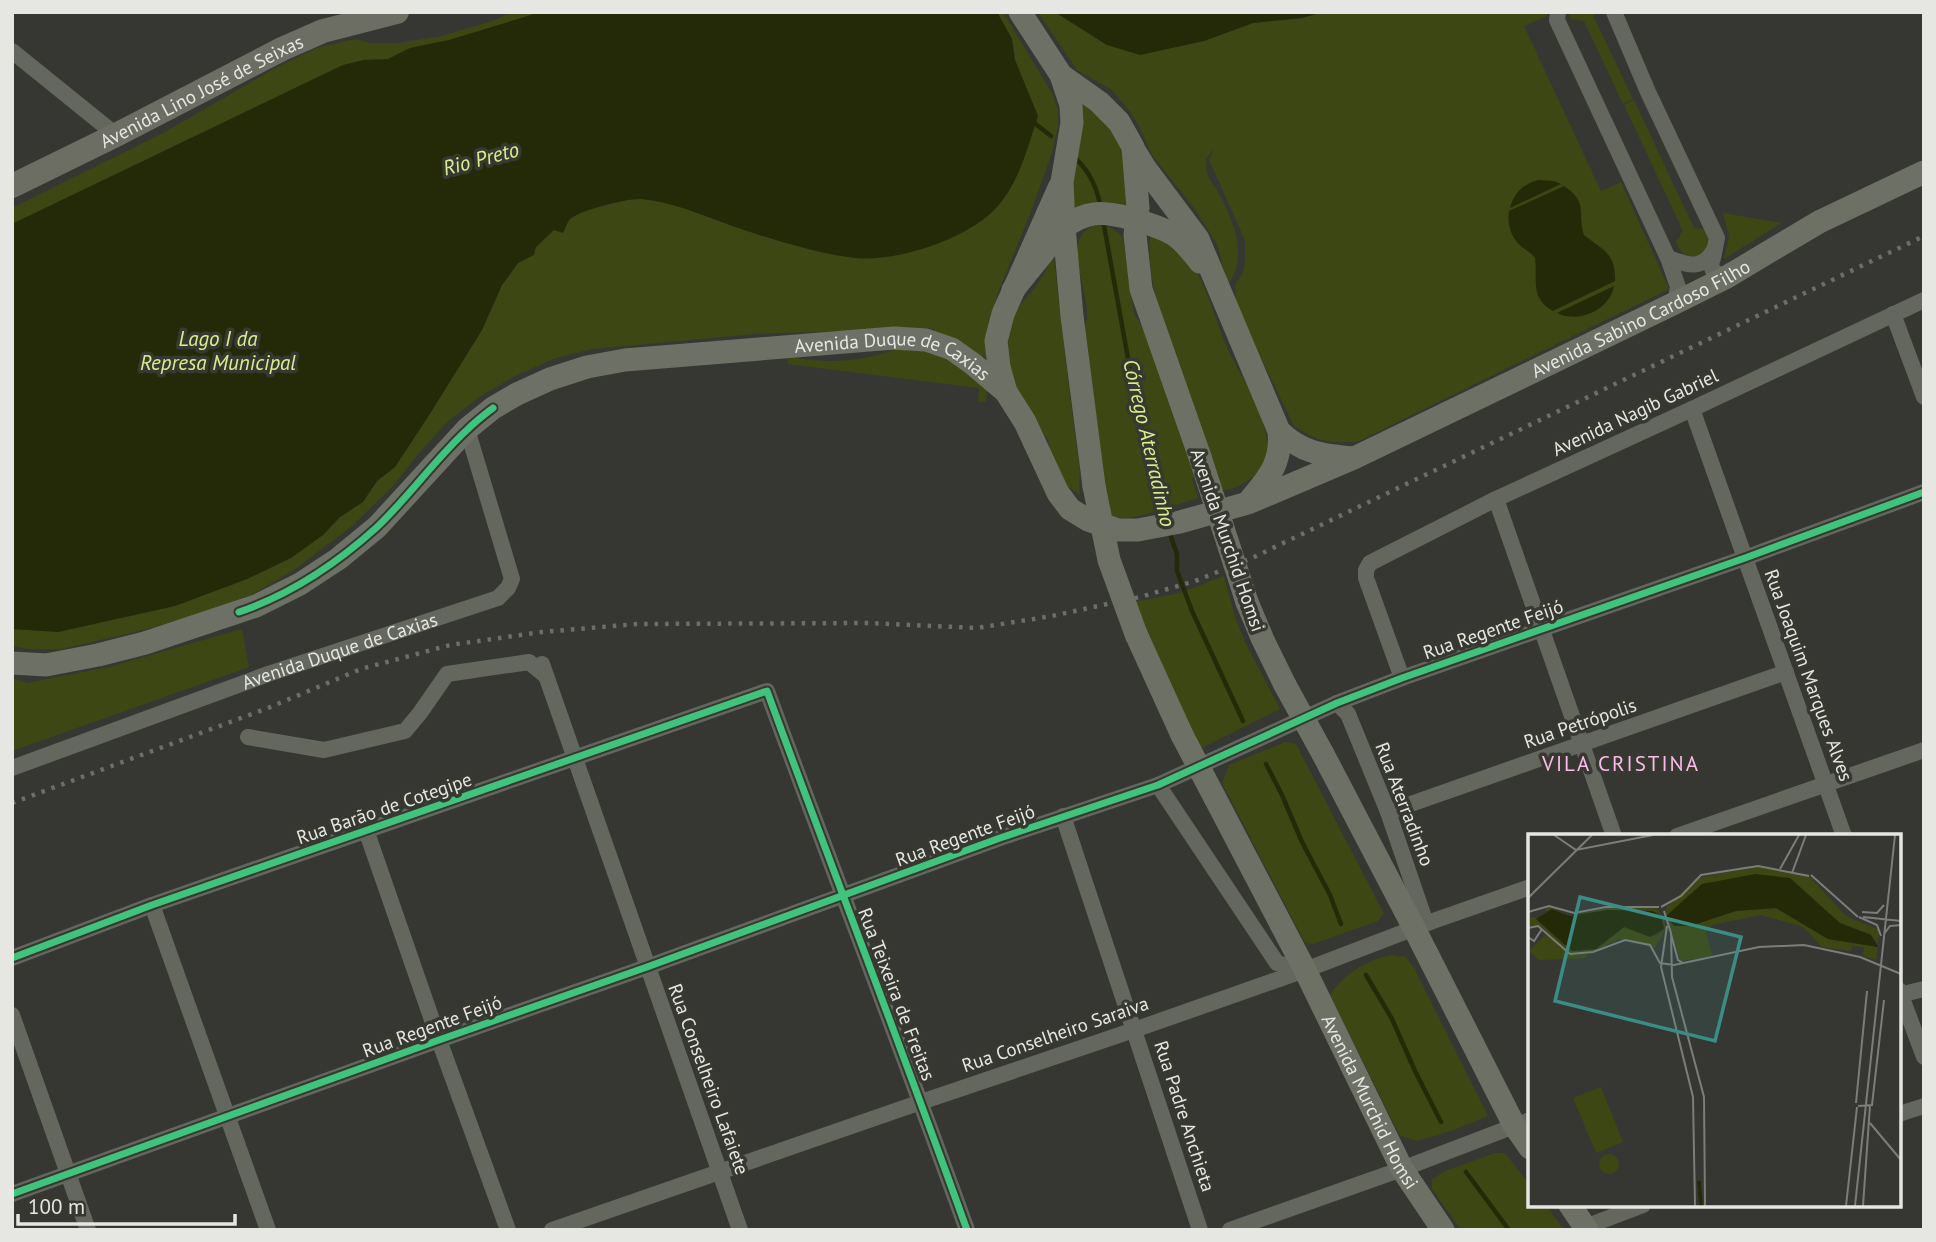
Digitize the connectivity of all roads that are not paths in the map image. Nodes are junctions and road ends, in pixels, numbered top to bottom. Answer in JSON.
{"nodes":[{"id":1,"x":397,"y":12,"type":"edge"},
{"id":2,"x":1020,"y":12,"type":"edge"},
{"id":3,"x":1558,"y":12,"type":"edge"},
{"id":4,"x":1614,"y":12,"type":"edge"},
{"id":5,"x":12,"y":51,"type":"edge"},
{"id":6,"x":1061,"y":75,"type":"junction"},
{"id":7,"x":116,"y":135,"type":"junction"},
{"id":8,"x":1133,"y":147,"type":"junction"},
{"id":9,"x":1924,"y":172,"type":"edge"},
{"id":10,"x":1062,"y":181,"type":"junction"},
{"id":11,"x":12,"y":186,"type":"edge"},
{"id":12,"x":1137,"y":221,"type":"junction"},
{"id":13,"x":1064,"y":227,"type":"junction"},
{"id":14,"x":1715,"y":249,"type":"junction"},
{"id":15,"x":1668,"y":258,"type":"junction"},
{"id":16,"x":1215,"y":281,"type":"junction"},
{"id":17,"x":1717,"y":281,"type":"junction"},
{"id":18,"x":1013,"y":290,"type":"junction"},
{"id":19,"x":1924,"y":300,"type":"edge"},
{"id":20,"x":1675,"y":303,"type":"junction"},
{"id":21,"x":1893,"y":314,"type":"junction"},
{"id":22,"x":1006,"y":392,"type":"junction"},
{"id":23,"x":1924,"y":397,"type":"edge"},
{"id":24,"x":1692,"y":409,"type":"junction"},
{"id":25,"x":467,"y":429,"type":"junction"},
{"id":26,"x":1279,"y":430,"type":"junction"},
{"id":27,"x":1354,"y":458,"type":"junction"},
{"id":28,"x":1924,"y":492,"type":"edge"},
{"id":29,"x":1496,"y":499,"type":"junction"},
{"id":30,"x":1248,"y":503,"type":"junction"},
{"id":31,"x":1745,"y":558,"type":"junction"},
{"id":32,"x":1542,"y":629,"type":"junction"},
{"id":33,"x":12,"y":663,"type":"edge"},
{"id":34,"x":1786,"y":672,"type":"junction"},
{"id":35,"x":1402,"y":678,"type":"junction"},
{"id":36,"x":767,"y":691,"type":"joint"},
{"id":37,"x":1337,"y":703,"type":"junction"},
{"id":38,"x":248,"y":737,"type":"dead end"},
{"id":39,"x":1582,"y":745,"type":"junction"},
{"id":40,"x":1924,"y":750,"type":"edge"},
{"id":41,"x":576,"y":758,"type":"junction"},
{"id":42,"x":12,"y":768,"type":"edge"},
{"id":43,"x":1826,"y":784,"type":"junction"},
{"id":44,"x":1158,"y":785,"type":"junction"},
{"id":45,"x":1388,"y":812,"type":"junction"},
{"id":46,"x":1063,"y":816,"type":"junction"},
{"id":47,"x":1725,"y":819,"type":"junction"},
{"id":48,"x":366,"y":830,"type":"junction"},
{"id":49,"x":1613,"y":834,"type":"edge"},
{"id":50,"x":1683,"y":834,"type":"edge"},
{"id":51,"x":1730,"y":834,"type":"edge"},
{"id":52,"x":1843,"y":834,"type":"edge"},
{"id":53,"x":1528,"y":888,"type":"edge"},
{"id":54,"x":842,"y":897,"type":"junction"},
{"id":55,"x":152,"y":905,"type":"junction"},
{"id":56,"x":1420,"y":925,"type":"junction"},
{"id":57,"x":12,"y":958,"type":"edge"},
{"id":58,"x":647,"y":967,"type":"junction"},
{"id":59,"x":1304,"y":971,"type":"junction"},
{"id":60,"x":1924,"y":989,"type":"edge"},
{"id":61,"x":1901,"y":993,"type":"edge"},
{"id":62,"x":1901,"y":996,"type":"edge"},
{"id":63,"x":12,"y":1015,"type":"edge"},
{"id":64,"x":1134,"y":1030,"type":"junction"},
{"id":65,"x":439,"y":1040,"type":"junction"},
{"id":66,"x":1924,"y":1057,"type":"edge"},
{"id":67,"x":921,"y":1102,"type":"junction"},
{"id":68,"x":1924,"y":1106,"type":"edge"},
{"id":69,"x":1901,"y":1113,"type":"edge"},
{"id":70,"x":226,"y":1116,"type":"junction"},
{"id":71,"x":1522,"y":1122,"type":"edge"},
{"id":72,"x":1528,"y":1142,"type":"edge"},
{"id":73,"x":1402,"y":1169,"type":"junction"},
{"id":74,"x":721,"y":1172,"type":"junction"},
{"id":75,"x":68,"y":1175,"type":"junction"},
{"id":76,"x":12,"y":1194,"type":"edge"},
{"id":77,"x":1571,"y":1207,"type":"edge"},
{"id":78,"x":1638,"y":1207,"type":"edge"},
{"id":79,"x":1586,"y":1228,"type":"edge"},
{"id":80,"x":88,"y":1230,"type":"edge"},
{"id":81,"x":268,"y":1230,"type":"edge"},
{"id":82,"x":508,"y":1230,"type":"edge"},
{"id":83,"x":552,"y":1230,"type":"edge"},
{"id":84,"x":740,"y":1230,"type":"edge"},
{"id":85,"x":967,"y":1230,"type":"edge"},
{"id":86,"x":1200,"y":1230,"type":"edge"},
{"id":87,"x":1230,"y":1230,"type":"edge"},
{"id":88,"x":1443,"y":1230,"type":"edge"}],
"edges":[{"from":1,"to":7,"type":"main road","name":"Avenida Lino José de Seixas"},
{"from":2,"to":6,"type":"main road","name":"Avenida Murchid Homsi"},
{"from":3,"to":15,"type":"street"},
{"from":4,"to":14,"type":"street"},
{"from":5,"to":7,"type":"street"},
{"from":6,"to":8,"type":"main road","name":"Avenida Murchid Homsi"},
{"from":6,"to":10,"type":"main road","name":"Avenida Murchid Homsi"},
{"from":7,"to":11,"type":"main road","name":"Avenida Lino José de Seixas"},
{"from":8,"to":12,"type":"main road","name":"Avenida Murchid Homsi"},
{"from":8,"to":16,"type":"main road"},
{"from":9,"to":17,"type":"main road","name":"Avenida Sabino Cardoso Filho"},
{"from":10,"to":13,"type":"main road","name":"Avenida Murchid Homsi"},
{"from":10,"to":18,"type":"main road"},
{"from":12,"to":13,"type":"main road"},
{"from":12,"to":16,"type":"main road"},
{"from":12,"to":56,"type":"main road","name":"Avenida Murchid Homsi","bridge":true},
{"from":13,"to":18,"type":"main road"},
{"from":13,"to":59,"type":"main road","name":"Avenida Murchid Homsi","bridge":true},
{"from":14,"to":15,"type":"street"},
{"from":14,"to":17,"type":"street"},
{"from":15,"to":17,"type":"street"},
{"from":15,"to":20,"type":"street"},
{"from":16,"to":26,"type":"main road"},
{"from":17,"to":20,"type":"main road","name":"Avenida Sabino Cardoso Filho"},
{"from":18,"to":22,"type":"main road"},
{"from":19,"to":21,"type":"street","name":"Avenida Nagib Gabriel"},
{"from":20,"to":27,"type":"main road","name":"Avenida Sabino Cardoso Filho"},
{"from":21,"to":23,"type":"street"},
{"from":21,"to":24,"type":"street","name":"Avenida Nagib Gabriel"},
{"from":22,"to":25,"type":"main road","name":"Avenida Duque de Caxias"},
{"from":22,"to":30,"type":"main road","name":"Avenida Duque de Caxias"},
{"from":24,"to":29,"type":"street","name":"Avenida Nagib Gabriel"},
{"from":24,"to":31,"type":"street","name":"Rua Joaquim Marques Alves"},
{"from":25,"to":33,"type":"main road","name":"Avenida Duque de Caxias"},
{"from":25,"to":42,"type":"street","name":"Avenida Duque de Caxias"},
{"from":26,"to":27,"type":"main road"},
{"from":26,"to":30,"type":"main road"},
{"from":27,"to":30,"type":"main road","name":"Avenida Sabino Cardoso Filho"},
{"from":28,"to":31,"type":"street","name":"Rua Regente Feijó"},
{"from":29,"to":32,"type":"street"},
{"from":29,"to":35,"type":"street","name":"Avenida Nagib Gabriel"},
{"from":31,"to":32,"type":"street","name":"Rua Regente Feijó"},
{"from":31,"to":34,"type":"street","name":"Rua Joaquim Marques Alves"},
{"from":32,"to":35,"type":"street","name":"Rua Regente Feijó"},
{"from":32,"to":39,"type":"street"},
{"from":34,"to":39,"type":"street","name":"Rua Petrópolis"},
{"from":34,"to":43,"type":"street","name":"Rua Joaquim Marques Alves"},
{"from":35,"to":37,"type":"street","name":"Rua Regente Feijó"},
{"from":36,"to":41,"type":"street","name":"Rua Barão de Cotegipe"},
{"from":36,"to":54,"type":"street","name":"Rua Teixeira de Freitas"},
{"from":37,"to":44,"type":"street","name":"Rua Regente Feijó"},
{"from":37,"to":45,"type":"street","name":"Rua Aterradinho"},
{"from":38,"to":41,"type":"street","name":"Rua Conselheiro Lafaiete"},
{"from":39,"to":45,"type":"street","name":"Rua Petrópolis"},
{"from":39,"to":49,"type":"street"},
{"from":40,"to":43,"type":"street"},
{"from":41,"to":48,"type":"street","name":"Rua Barão de Cotegipe"},
{"from":41,"to":58,"type":"street","name":"Rua Conselheiro Lafaiete"},
{"from":43,"to":47,"type":"street"},
{"from":43,"to":52,"type":"street","name":"Rua Joaquim Marques Alves"},
{"from":44,"to":46,"type":"street","name":"Rua Regente Feijó"},
{"from":44,"to":59,"type":"street"},
{"from":45,"to":56,"type":"street","name":"Rua Aterradinho"},
{"from":46,"to":54,"type":"street","name":"Rua Regente Feijó"},
{"from":46,"to":64,"type":"street","name":"Rua Padre Anchieta"},
{"from":47,"to":50,"type":"street"},
{"from":47,"to":51,"type":"street"},
{"from":48,"to":55,"type":"street","name":"Rua Barão de Cotegipe"},
{"from":48,"to":65,"type":"street"},
{"from":53,"to":56,"type":"street","name":"Rua Conselheiro Saraiva"},
{"from":54,"to":58,"type":"street","name":"Rua Regente Feijó"},
{"from":54,"to":67,"type":"street","name":"Rua Teixeira de Freitas"},
{"from":55,"to":57,"type":"street","name":"Rua Barão de Cotegipe"},
{"from":55,"to":70,"type":"street"},
{"from":56,"to":59,"type":"street","name":"Rua Conselheiro Saraiva"},
{"from":56,"to":71,"type":"main road","name":"Avenida Murchid Homsi"},
{"from":58,"to":65,"type":"street","name":"Rua Regente Feijó"},
{"from":58,"to":74,"type":"street","name":"Rua Conselheiro Lafaiete"},
{"from":59,"to":64,"type":"street","name":"Rua Conselheiro Saraiva"},
{"from":59,"to":73,"type":"main road","name":"Avenida Murchid Homsi"},
{"from":60,"to":61,"type":"street"},
{"from":62,"to":66,"type":"street"},
{"from":63,"to":75,"type":"street"},
{"from":64,"to":67,"type":"street","name":"Rua Conselheiro Saraiva"},
{"from":64,"to":86,"type":"street","name":"Rua Padre Anchieta"},
{"from":65,"to":70,"type":"street","name":"Rua Regente Feijó"},
{"from":65,"to":82,"type":"street"},
{"from":67,"to":74,"type":"street","name":"Rua Conselheiro Saraiva"},
{"from":67,"to":85,"type":"street","name":"Rua Teixeira de Freitas"},
{"from":68,"to":69,"type":"street"},
{"from":70,"to":75,"type":"street","name":"Rua Regente Feijó"},
{"from":70,"to":81,"type":"street"},
{"from":71,"to":72,"type":"main road","name":"Avenida Murchid Homsi"},
{"from":71,"to":73,"type":"street"},
{"from":73,"to":87,"type":"street"},
{"from":73,"to":88,"type":"main road","name":"Avenida Murchid Homsi"},
{"from":74,"to":83,"type":"street","name":"Rua Conselheiro Saraiva"},
{"from":74,"to":84,"type":"street","name":"Rua Conselheiro Lafaiete"},
{"from":75,"to":76,"type":"street","name":"Rua Regente Feijó"},
{"from":75,"to":80,"type":"street"},
{"from":77,"to":79,"type":"main road"},
{"from":78,"to":79,"type":"street"}]}
